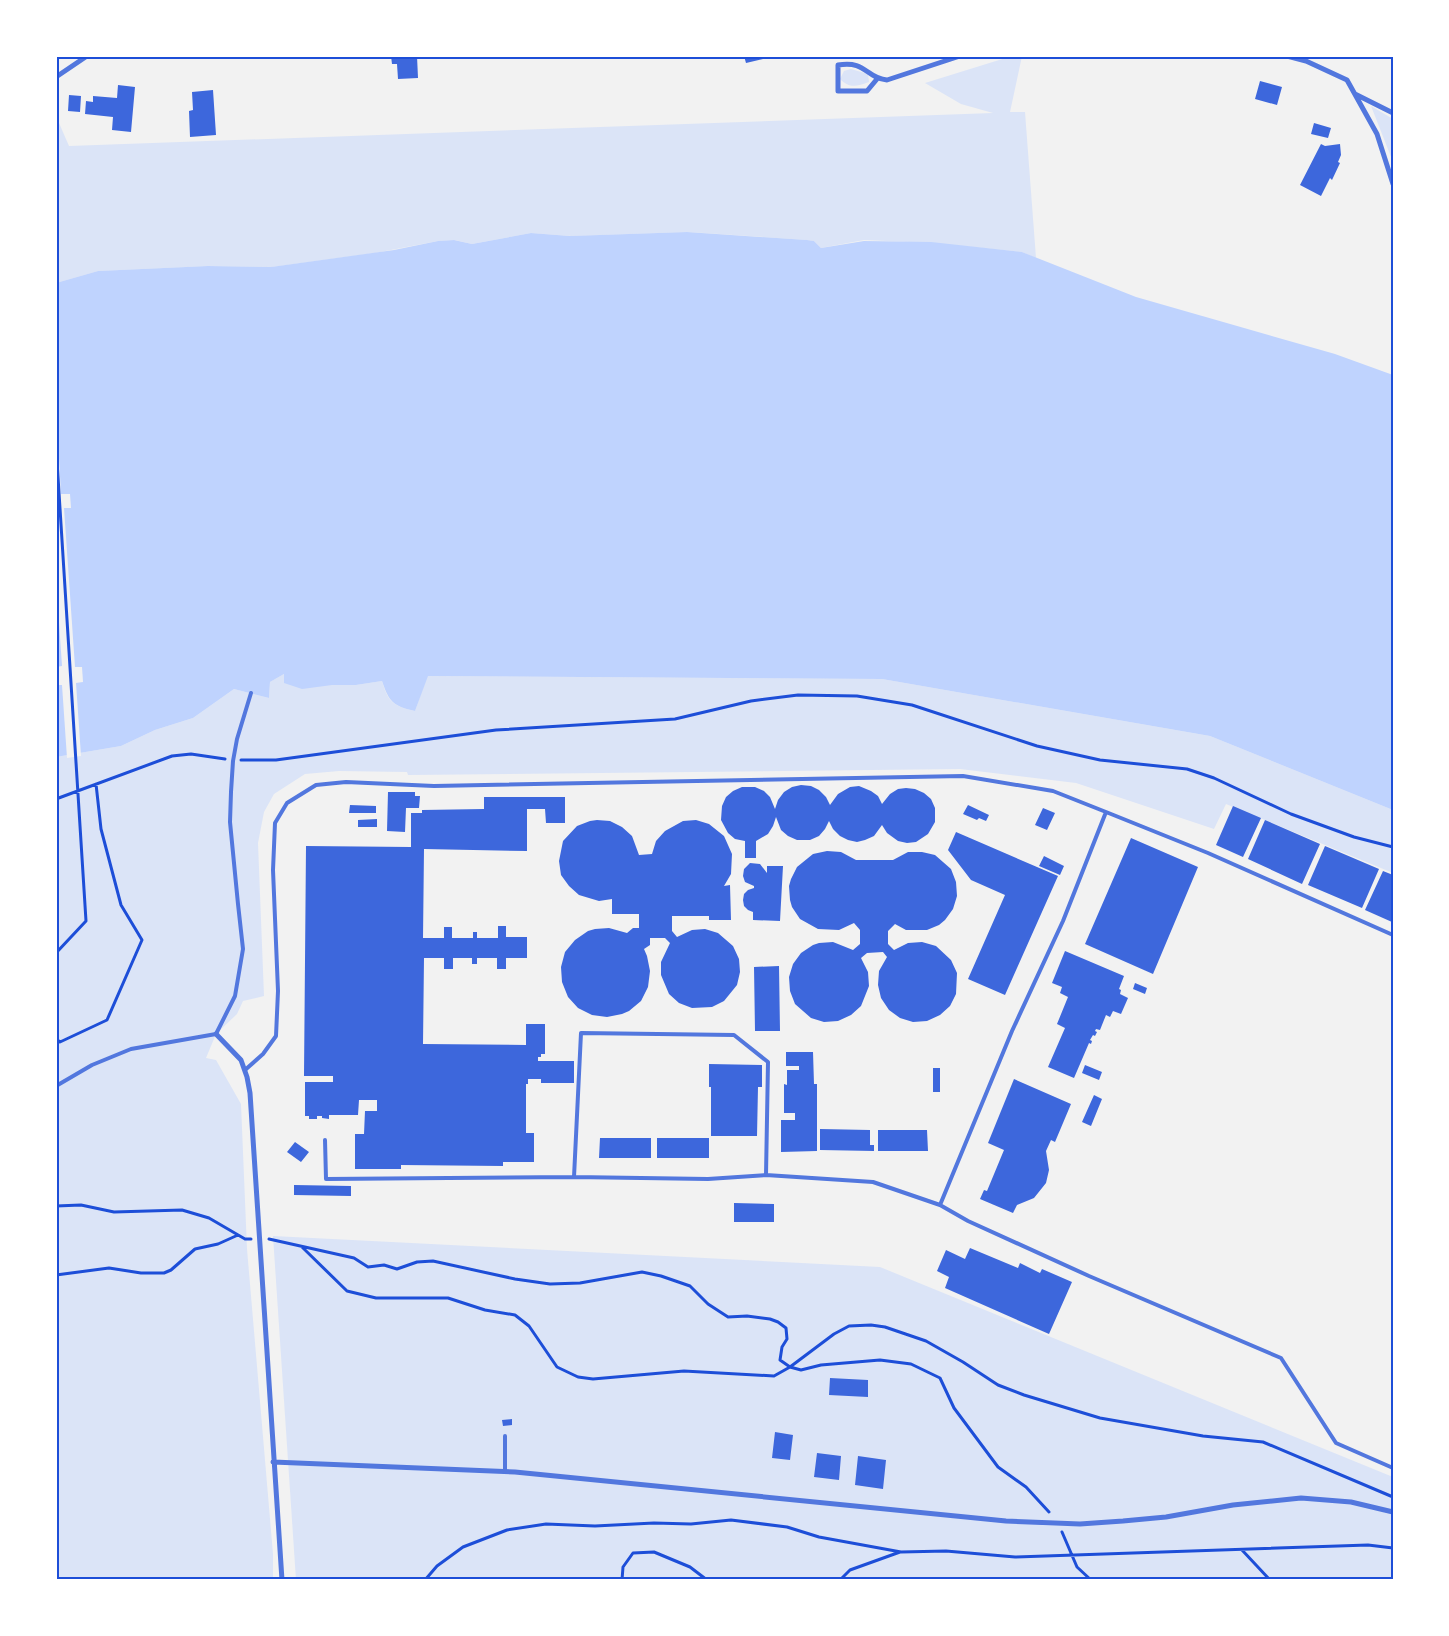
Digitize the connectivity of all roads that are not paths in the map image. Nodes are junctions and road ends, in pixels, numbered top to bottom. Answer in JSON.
{"nodes":[{"id":1,"x":87,"y":56,"type":"edge"},
{"id":2,"x":960,"y":56,"type":"edge"},
{"id":3,"x":1287,"y":56,"type":"edge"},
{"id":4,"x":56,"y":77,"type":"edge"},
{"id":5,"x":876,"y":79,"type":"junction"},
{"id":6,"x":1355,"y":94,"type":"junction"},
{"id":7,"x":1393,"y":114,"type":"edge"},
{"id":8,"x":1393,"y":184,"type":"edge"},
{"id":9,"x":251,"y":693,"type":"dead end"},
{"id":10,"x":1106,"y":812,"type":"junction"},
{"id":11,"x":1393,"y":934,"type":"edge"},
{"id":12,"x":216,"y":1034,"type":"junction"},
{"id":13,"x":245,"y":1070,"type":"junction"},
{"id":14,"x":56,"y":1086,"type":"edge"},
{"id":15,"x":325,"y":1140,"type":"dead end"},
{"id":16,"x":766,"y":1175,"type":"junction"},
{"id":17,"x":574,"y":1178,"type":"junction"},
{"id":18,"x":940,"y":1205,"type":"junction"},
{"id":19,"x":505,"y":1436,"type":"dead end"},
{"id":20,"x":274,"y":1462,"type":"junction"},
{"id":21,"x":1393,"y":1468,"type":"edge"},
{"id":22,"x":505,"y":1472,"type":"junction"},
{"id":23,"x":1393,"y":1512,"type":"edge"},
{"id":24,"x":282,"y":1580,"type":"edge"}],
"edges":[{"from":1,"to":4,"type":"street"},
{"from":2,"to":5,"type":"street"},
{"from":3,"to":6,"type":"street"},
{"from":5,"to":5,"type":"street"},
{"from":6,"to":7,"type":"street"},
{"from":6,"to":8,"type":"street"},
{"from":9,"to":12,"type":"lane"},
{"from":10,"to":11,"type":"lane"},
{"from":10,"to":13,"type":"lane"},
{"from":10,"to":18,"type":"lane"},
{"from":12,"to":13,"type":"street"},
{"from":12,"to":14,"type":"lane"},
{"from":13,"to":20,"type":"street"},
{"from":15,"to":17,"type":"lane"},
{"from":16,"to":17,"type":"lane"},
{"from":16,"to":17,"type":"lane"},
{"from":16,"to":18,"type":"lane"},
{"from":18,"to":21,"type":"lane"},
{"from":19,"to":22,"type":"lane"},
{"from":20,"to":22,"type":"street"},
{"from":20,"to":24,"type":"street"},
{"from":22,"to":23,"type":"street"}]}
